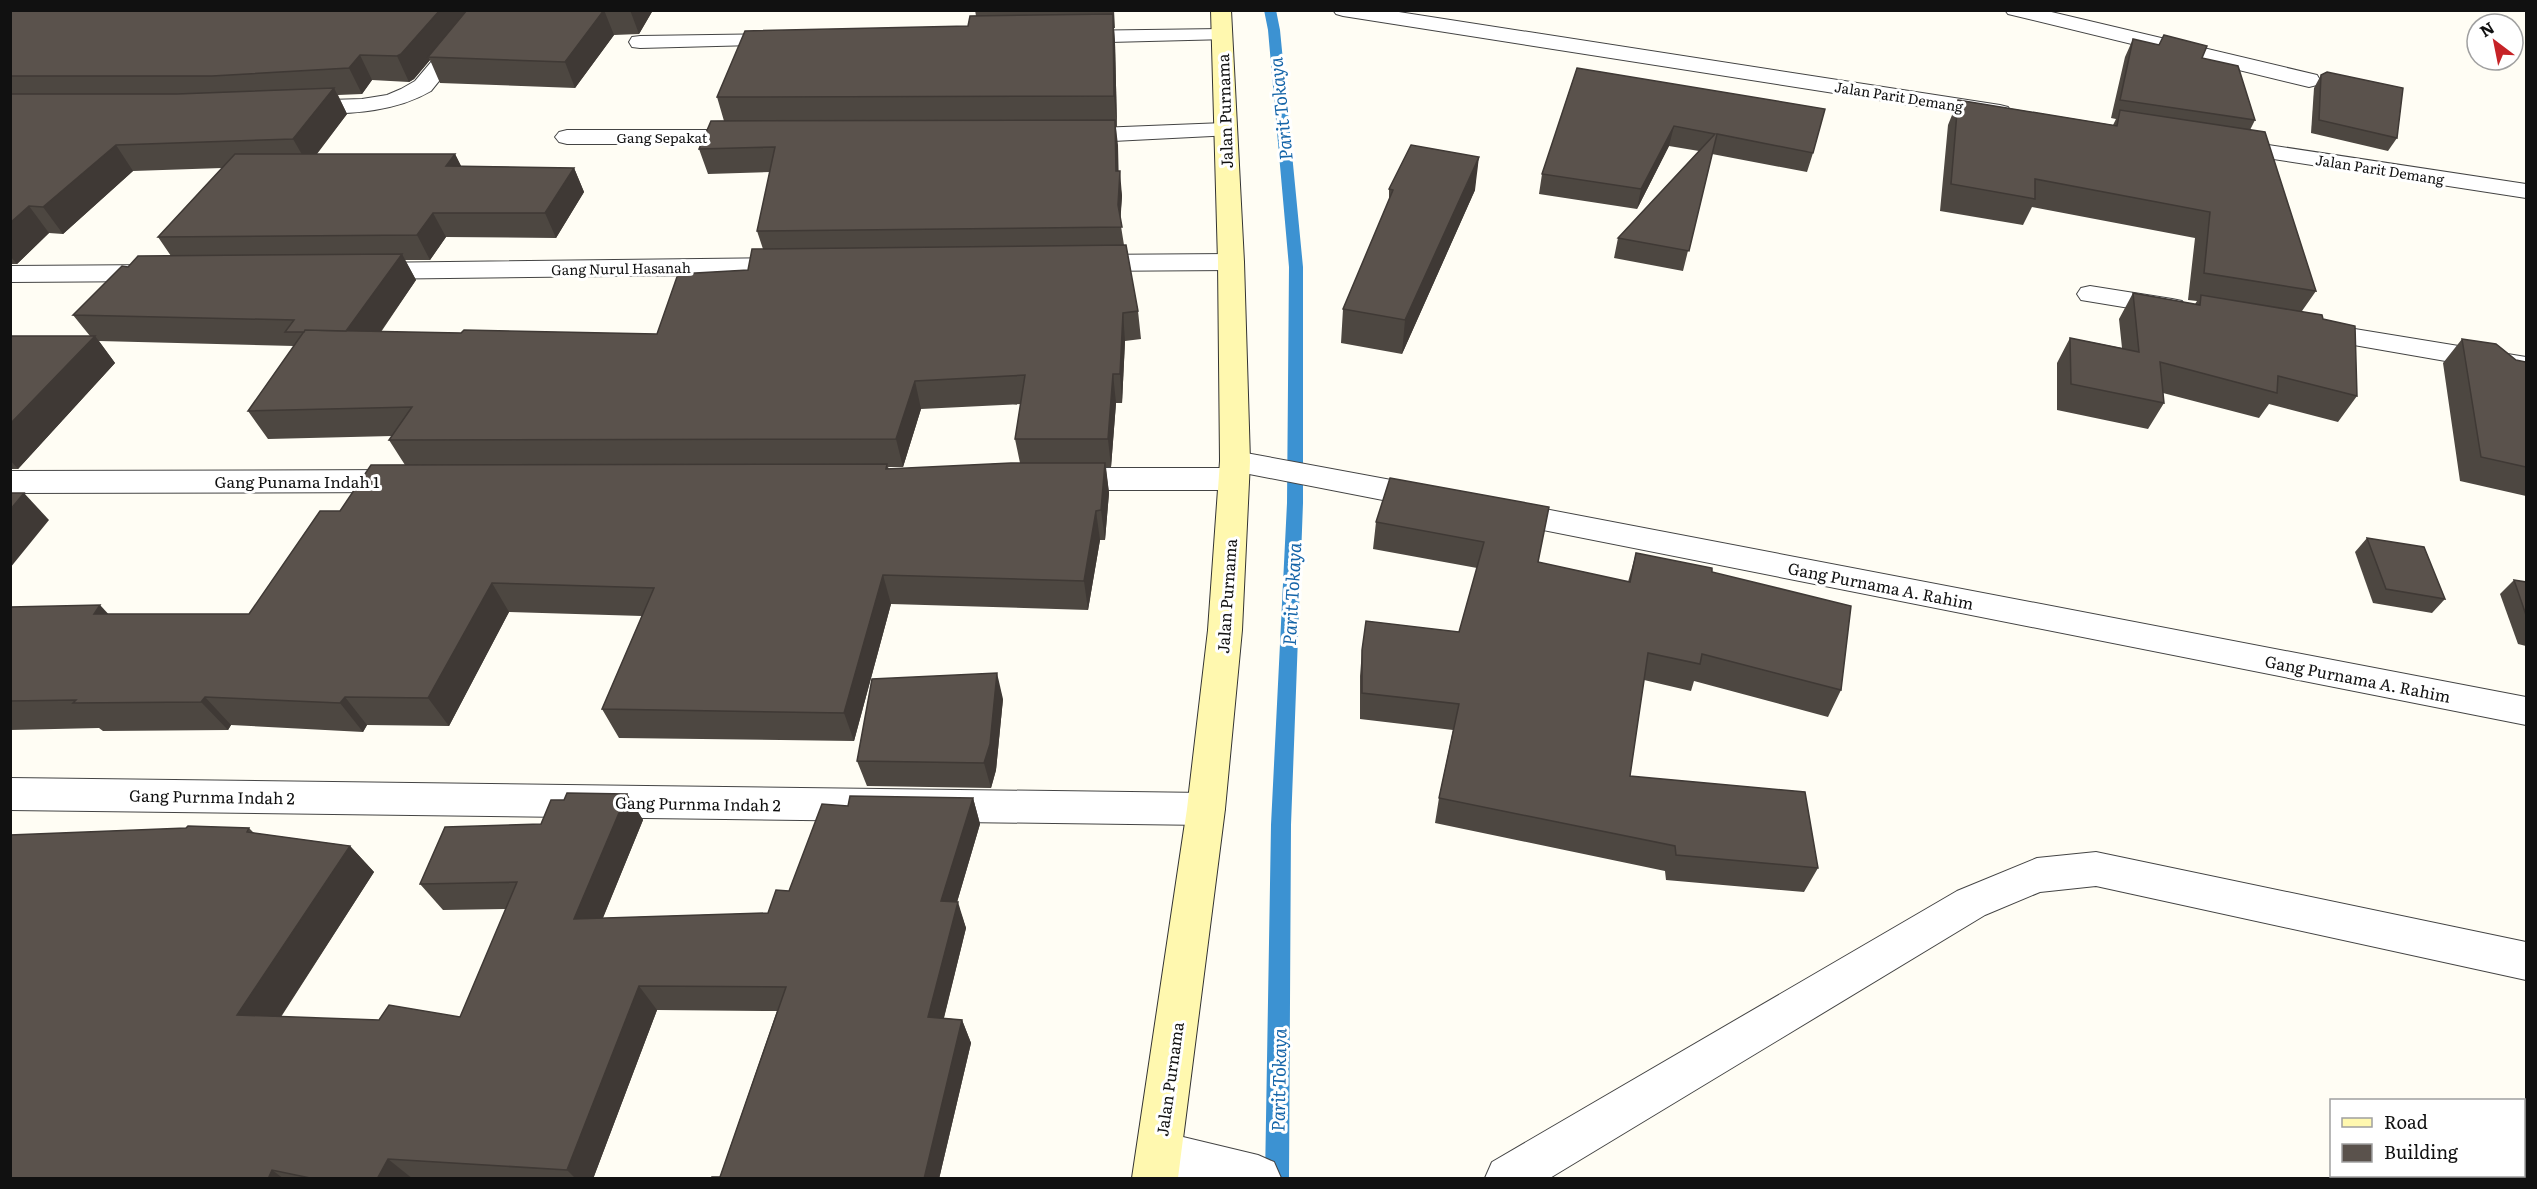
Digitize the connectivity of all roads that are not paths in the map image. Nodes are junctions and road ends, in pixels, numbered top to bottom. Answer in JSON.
{"nodes":[{"id":1,"x":486,"y":10,"type":"edge"},
{"id":2,"x":1343,"y":10,"type":"edge"},
{"id":3,"x":2015,"y":10,"type":"edge"},
{"id":4,"x":1221,"y":23,"type":"edge"},
{"id":5,"x":1055,"y":37,"type":"edge"},
{"id":6,"x":806,"y":40,"type":"edge"},
{"id":7,"x":640,"y":42,"type":"dead end"},
{"id":8,"x":2309,"y":80,"type":"dead end"},
{"id":9,"x":271,"y":109,"type":"edge"},
{"id":10,"x":2024,"y":116,"type":"edge"},
{"id":11,"x":1224,"y":130,"type":"junction"},
{"id":12,"x":1056,"y":136,"type":"edge"},
{"id":13,"x":770,"y":137,"type":"edge"},
{"id":14,"x":567,"y":138,"type":"dead end"},
{"id":15,"x":2211,"y":144,"type":"edge"},
{"id":16,"x":2526,"y":191,"type":"edge"},
{"id":17,"x":1231,"y":262,"type":"junction"},
{"id":18,"x":1064,"y":264,"type":"edge"},
{"id":19,"x":824,"y":266,"type":"edge"},
{"id":20,"x":346,"y":271,"type":"edge"},
{"id":21,"x":178,"y":272,"type":"edge"},
{"id":22,"x":10,"y":274,"type":"edge"},
{"id":23,"x":2090,"y":294,"type":"dead end"},
{"id":24,"x":2196,"y":311,"type":"edge"},
{"id":25,"x":2291,"y":327,"type":"edge"},
{"id":26,"x":2526,"y":366,"type":"edge"},
{"id":27,"x":1234,"y":470,"type":"junction"},
{"id":28,"x":1030,"y":479,"type":"edge"},
{"id":29,"x":435,"y":481,"type":"edge"},
{"id":30,"x":10,"y":482,"type":"edge"},
{"id":31,"x":2526,"y":711,"type":"edge"},
{"id":32,"x":10,"y":794,"type":"edge"},
{"id":33,"x":1206,"y":809,"type":"junction"},
{"id":34,"x":2526,"y":961,"type":"edge"},
{"id":35,"x":1157,"y":1166,"type":"edge"},
{"id":36,"x":1243,"y":1174,"type":"edge"},
{"id":37,"x":1508,"y":1179,"type":"edge"}],
"edges":[{"from":1,"to":9,"type":"street"},
{"from":2,"to":10,"type":"street","name":"Jalan Parit Demang"},
{"from":3,"to":8,"type":"street"},
{"from":4,"to":5,"type":"street"},
{"from":4,"to":11,"type":"street","name":"Jalan Purnama"},
{"from":6,"to":7,"type":"street"},
{"from":11,"to":12,"type":"street"},
{"from":11,"to":17,"type":"street","name":"Jalan Purnama"},
{"from":13,"to":14,"type":"street","name":"Gang Sepakat"},
{"from":15,"to":16,"type":"street","name":"Jalan Parit Demang"},
{"from":17,"to":18,"type":"street"},
{"from":17,"to":27,"type":"street","name":"Jalan Purnama"},
{"from":19,"to":20,"type":"street","name":"Gang Nurul Hasanah"},
{"from":21,"to":22,"type":"street"},
{"from":23,"to":24,"type":"street"},
{"from":25,"to":26,"type":"street"},
{"from":27,"to":28,"type":"street"},
{"from":27,"to":31,"type":"street","name":"Gang Purnama A. Rahim"},
{"from":27,"to":33,"type":"street","name":"Jalan Purnama"},
{"from":29,"to":30,"type":"street","name":"Gang Punama Indah 1"},
{"from":32,"to":33,"type":"street","name":"Gang Purnma Indah 2"},
{"from":33,"to":35,"type":"street","name":"Jalan Purnama"},
{"from":34,"to":37,"type":"street"},
{"from":35,"to":36,"type":"street"}]}
